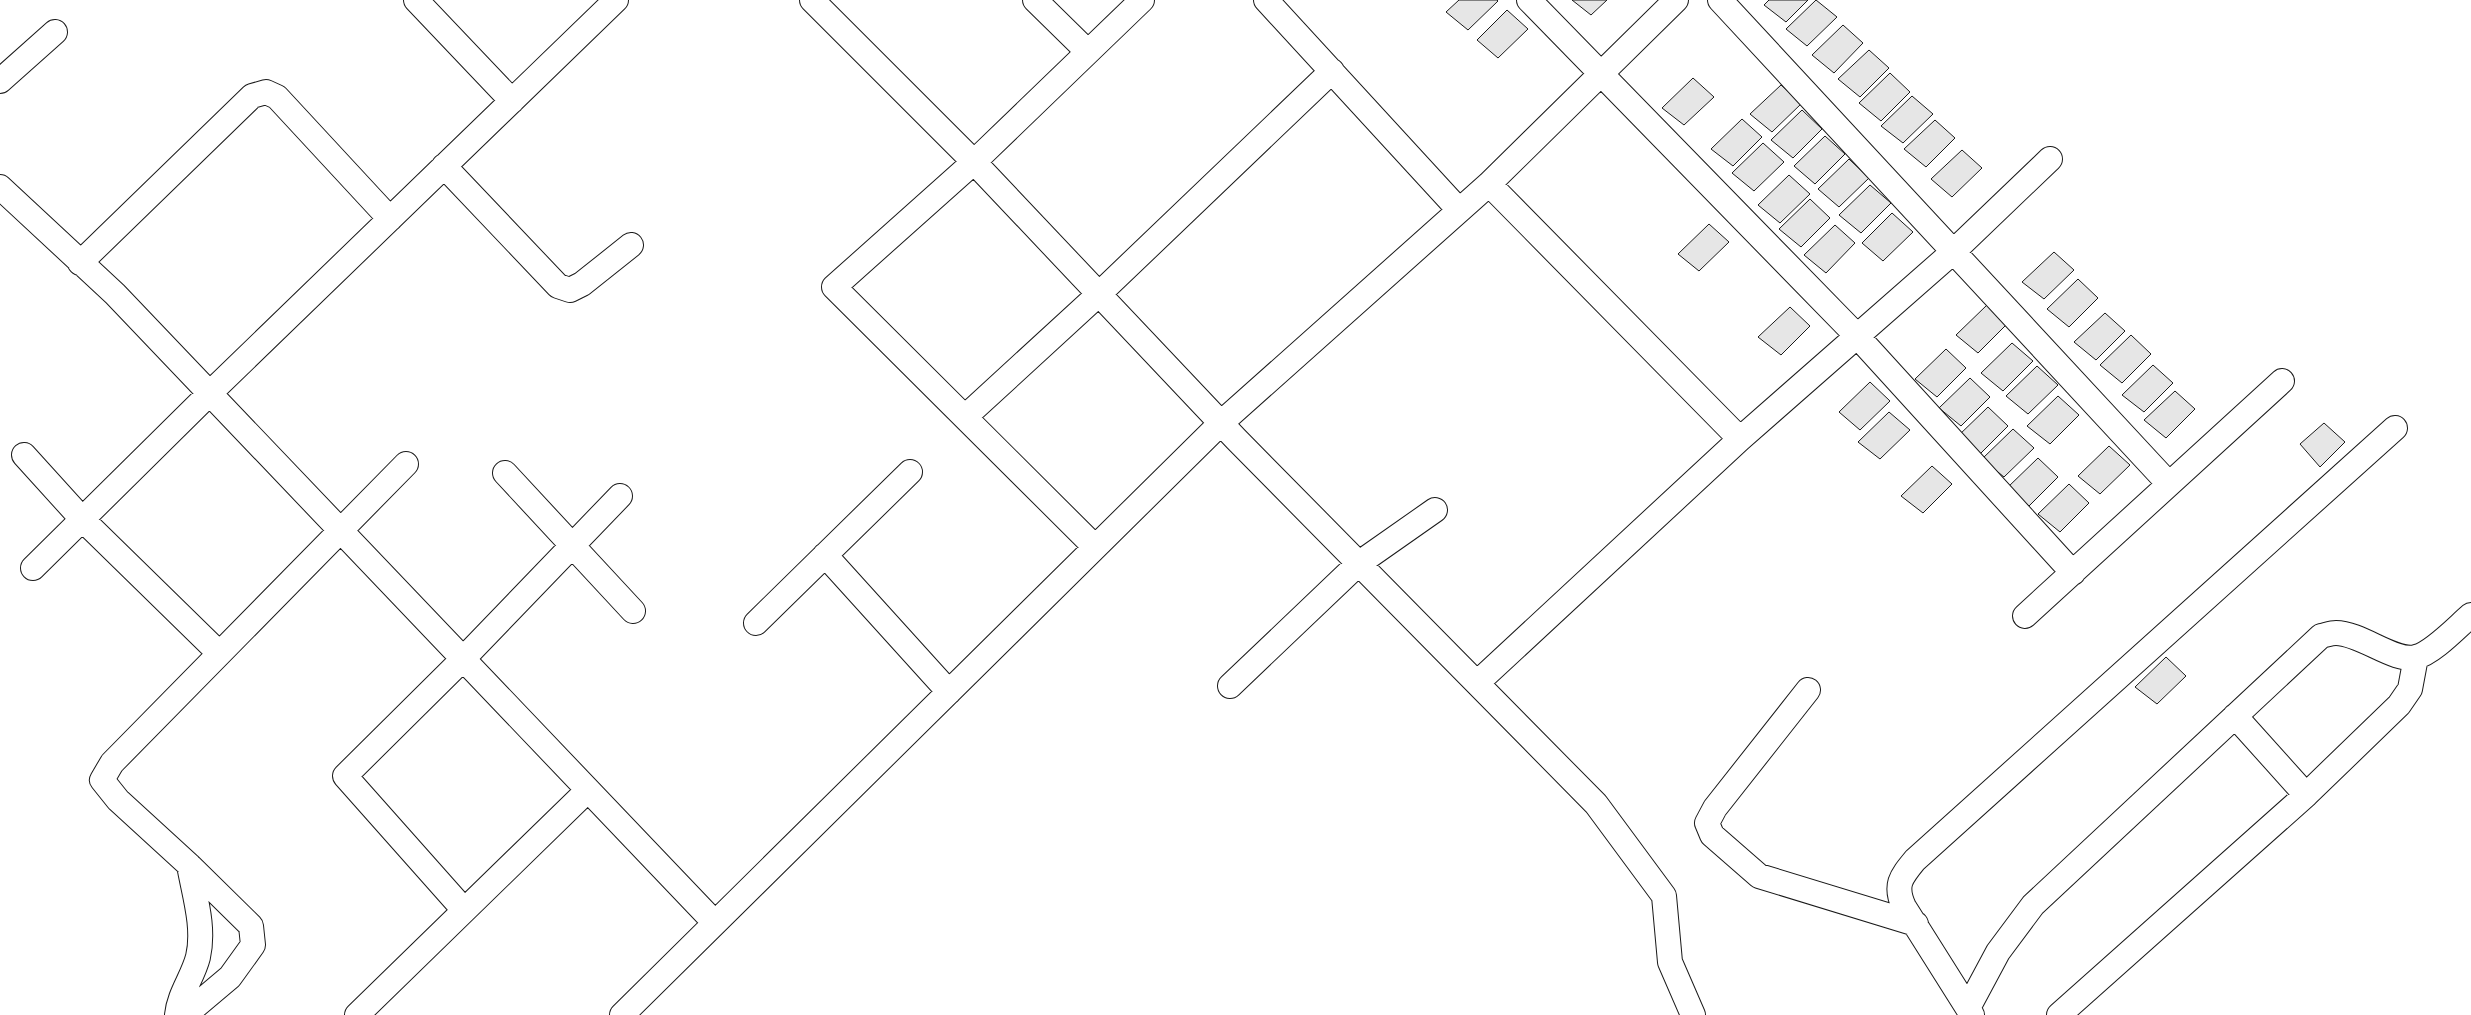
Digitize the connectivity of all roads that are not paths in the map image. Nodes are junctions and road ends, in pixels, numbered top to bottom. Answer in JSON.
{"nodes":[{"id":1,"x":416,"y":0,"type":"edge"},
{"id":2,"x":616,"y":0,"type":"edge"},
{"id":3,"x":812,"y":0,"type":"edge"},
{"id":4,"x":1035,"y":0,"type":"edge"},
{"id":5,"x":1142,"y":0,"type":"edge"},
{"id":6,"x":1266,"y":0,"type":"edge"},
{"id":7,"x":1529,"y":0,"type":"edge"},
{"id":8,"x":1676,"y":0,"type":"edge"},
{"id":9,"x":1720,"y":0,"type":"edge"},
{"id":10,"x":55,"y":32,"type":"dead end"},
{"id":11,"x":1088,"y":52,"type":"junction"},
{"id":12,"x":1332,"y":71,"type":"junction"},
{"id":13,"x":1600,"y":75,"type":"junction"},
{"id":14,"x":0,"y":81,"type":"edge"},
{"id":15,"x":512,"y":101,"type":"junction"},
{"id":16,"x":2050,"y":159,"type":"dead end"},
{"id":17,"x":974,"y":162,"type":"junction"},
{"id":18,"x":444,"y":166,"type":"junction"},
{"id":19,"x":1488,"y":184,"type":"junction"},
{"id":20,"x":0,"y":187,"type":"edge"},
{"id":21,"x":1459,"y":210,"type":"junction"},
{"id":22,"x":390,"y":219,"type":"junction"},
{"id":23,"x":631,"y":245,"type":"dead end"},
{"id":24,"x":1953,"y":252,"type":"junction"},
{"id":25,"x":80,"y":263,"type":"junction"},
{"id":26,"x":1099,"y":294,"type":"junction"},
{"id":27,"x":1858,"y":337,"type":"junction"},
{"id":28,"x":2282,"y":381,"type":"dead end"},
{"id":29,"x":210,"y":393,"type":"junction"},
{"id":30,"x":965,"y":417,"type":"junction"},
{"id":31,"x":1221,"y":423,"type":"junction"},
{"id":32,"x":2395,"y":428,"type":"dead end"},
{"id":33,"x":1740,"y":439,"type":"junction"},
{"id":34,"x":24,"y":455,"type":"dead end"},
{"id":35,"x":406,"y":464,"type":"dead end"},
{"id":36,"x":910,"y":472,"type":"dead end"},
{"id":37,"x":505,"y":473,"type":"dead end"},
{"id":38,"x":2169,"y":484,"type":"junction"},
{"id":39,"x":620,"y":496,"type":"dead end"},
{"id":40,"x":1436,"y":510,"type":"dead end"},
{"id":41,"x":82,"y":520,"type":"junction"},
{"id":42,"x":340,"y":530,"type":"junction"},
{"id":43,"x":572,"y":546,"type":"junction"},
{"id":44,"x":1095,"y":547,"type":"junction"},
{"id":45,"x":825,"y":555,"type":"junction"},
{"id":46,"x":1358,"y":564,"type":"junction"},
{"id":47,"x":33,"y":568,"type":"dead end"},
{"id":48,"x":2073,"y":574,"type":"junction"},
{"id":49,"x":633,"y":611,"type":"dead end"},
{"id":50,"x":2471,"y":615,"type":"edge"},
{"id":51,"x":2025,"y":616,"type":"dead end"},
{"id":52,"x":756,"y":623,"type":"dead end"},
{"id":53,"x":219,"y":653,"type":"junction"},
{"id":54,"x":2416,"y":658,"type":"junction"},
{"id":55,"x":463,"y":659,"type":"junction"},
{"id":56,"x":1477,"y":683,"type":"junction"},
{"id":57,"x":1230,"y":686,"type":"dead end"},
{"id":58,"x":1808,"y":690,"type":"dead end"},
{"id":59,"x":949,"y":692,"type":"junction"},
{"id":60,"x":2235,"y":716,"type":"junction"},
{"id":61,"x":588,"y":790,"type":"junction"},
{"id":62,"x":2306,"y":795,"type":"junction"},
{"id":63,"x":189,"y":865,"type":"junction"},
{"id":64,"x":464,"y":910,"type":"junction"},
{"id":65,"x":715,"y":923,"type":"junction"},
{"id":66,"x":1916,"y":924,"type":"junction"},
{"id":67,"x":1970,"y":1011,"type":"edge"},
{"id":68,"x":177,"y":1015,"type":"edge"},
{"id":69,"x":185,"y":1015,"type":"edge"},
{"id":70,"x":357,"y":1015,"type":"edge"},
{"id":71,"x":622,"y":1015,"type":"edge"},
{"id":72,"x":1693,"y":1015,"type":"edge"},
{"id":73,"x":2059,"y":1015,"type":"edge"}],
"edges":[{"from":1,"to":15,"type":"street"},
{"from":2,"to":15,"type":"street"},
{"from":3,"to":17,"type":"street"},
{"from":4,"to":11,"type":"street"},
{"from":5,"to":11,"type":"street"},
{"from":6,"to":12,"type":"street"},
{"from":7,"to":13,"type":"street"},
{"from":8,"to":13,"type":"street"},
{"from":9,"to":24,"type":"street"},
{"from":10,"to":14,"type":"street"},
{"from":11,"to":17,"type":"street"},
{"from":12,"to":21,"type":"street"},
{"from":12,"to":26,"type":"street"},
{"from":13,"to":19,"type":"street"},
{"from":13,"to":27,"type":"street"},
{"from":15,"to":18,"type":"street"},
{"from":16,"to":24,"type":"street"},
{"from":17,"to":26,"type":"street"},
{"from":17,"to":30,"type":"street"},
{"from":18,"to":22,"type":"street"},
{"from":18,"to":23,"type":"street"},
{"from":19,"to":21,"type":"street"},
{"from":19,"to":33,"type":"street"},
{"from":20,"to":25,"type":"street"},
{"from":21,"to":31,"type":"street"},
{"from":22,"to":25,"type":"street"},
{"from":22,"to":29,"type":"street"},
{"from":24,"to":27,"type":"street"},
{"from":24,"to":38,"type":"street"},
{"from":25,"to":29,"type":"street"},
{"from":26,"to":30,"type":"street"},
{"from":26,"to":31,"type":"street"},
{"from":27,"to":33,"type":"street"},
{"from":27,"to":48,"type":"street"},
{"from":28,"to":38,"type":"street"},
{"from":29,"to":41,"type":"street"},
{"from":29,"to":42,"type":"street"},
{"from":30,"to":44,"type":"street"},
{"from":31,"to":44,"type":"street"},
{"from":31,"to":46,"type":"street"},
{"from":32,"to":66,"type":"street"},
{"from":33,"to":56,"type":"street"},
{"from":34,"to":41,"type":"street"},
{"from":35,"to":42,"type":"street"},
{"from":36,"to":45,"type":"street"},
{"from":37,"to":43,"type":"street"},
{"from":38,"to":48,"type":"street"},
{"from":39,"to":43,"type":"street"},
{"from":40,"to":46,"type":"street"},
{"from":41,"to":47,"type":"street"},
{"from":41,"to":53,"type":"street"},
{"from":42,"to":53,"type":"street"},
{"from":42,"to":55,"type":"street"},
{"from":43,"to":49,"type":"street"},
{"from":43,"to":55,"type":"street"},
{"from":44,"to":59,"type":"street"},
{"from":45,"to":52,"type":"street"},
{"from":45,"to":59,"type":"street"},
{"from":46,"to":56,"type":"street"},
{"from":46,"to":57,"type":"street"},
{"from":48,"to":51,"type":"street"},
{"from":50,"to":54,"type":"street"},
{"from":53,"to":63,"type":"street"},
{"from":54,"to":60,"type":"street"},
{"from":54,"to":62,"type":"street"},
{"from":55,"to":61,"type":"street"},
{"from":55,"to":64,"type":"street"},
{"from":56,"to":72,"type":"street"},
{"from":58,"to":66,"type":"street"},
{"from":59,"to":65,"type":"street"},
{"from":60,"to":62,"type":"street"},
{"from":60,"to":67,"type":"street"},
{"from":61,"to":64,"type":"street"},
{"from":61,"to":65,"type":"street"},
{"from":62,"to":73,"type":"street"},
{"from":63,"to":68,"type":"street"},
{"from":63,"to":69,"type":"street"},
{"from":64,"to":70,"type":"street"},
{"from":65,"to":71,"type":"street"},
{"from":66,"to":67,"type":"street"}]}
